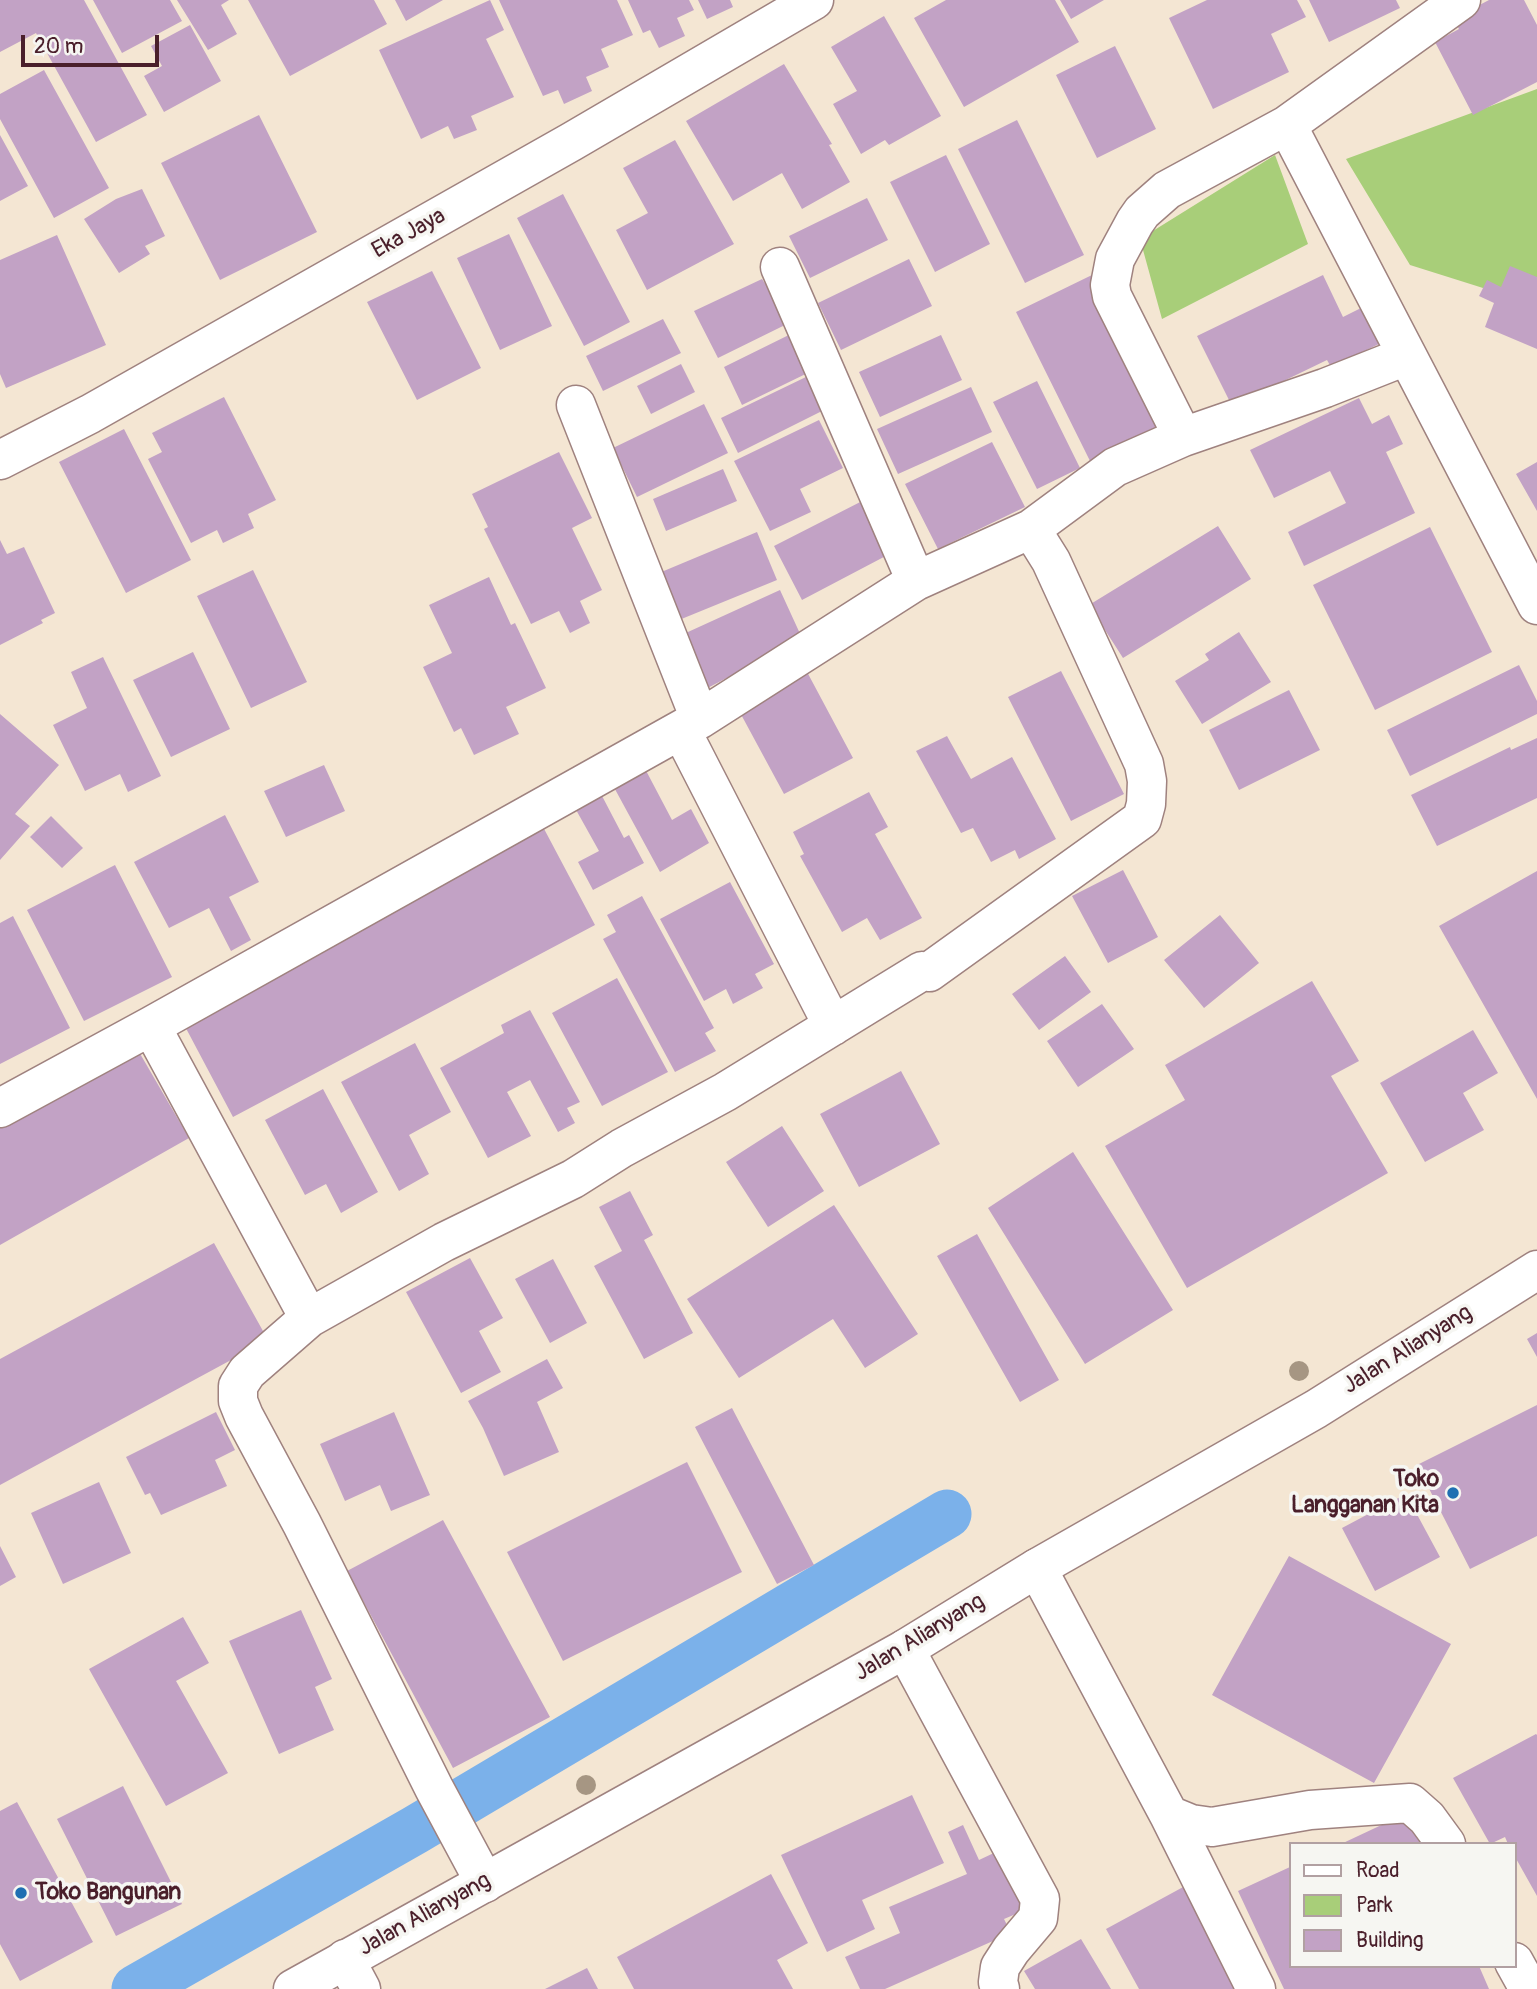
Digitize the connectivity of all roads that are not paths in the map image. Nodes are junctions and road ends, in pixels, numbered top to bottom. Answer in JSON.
{"nodes":[{"id":1,"x":814,"y":0,"type":"edge"},
{"id":2,"x":1461,"y":0,"type":"edge"},
{"id":3,"x":1287,"y":125,"type":"junction"},
{"id":4,"x":780,"y":267,"type":"dead end"},
{"id":5,"x":1406,"y":356,"type":"junction"},
{"id":6,"x":576,"y":405,"type":"dead end"},
{"id":7,"x":1183,"y":437,"type":"junction"},
{"id":8,"x":0,"y":460,"type":"edge"},
{"id":9,"x":1031,"y":529,"type":"junction"},
{"id":10,"x":916,"y":581,"type":"junction"},
{"id":11,"x":1537,"y":605,"type":"edge"},
{"id":12,"x":690,"y":724,"type":"junction"},
{"id":13,"x":151,"y":1026,"type":"junction"},
{"id":14,"x":833,"y":1026,"type":"junction"},
{"id":15,"x":0,"y":1108,"type":"edge"},
{"id":16,"x":1533,"y":1281,"type":"edge"},
{"id":17,"x":309,"y":1318,"type":"junction"},
{"id":18,"x":1037,"y":1568,"type":"junction"},
{"id":19,"x":905,"y":1649,"type":"junction"},
{"id":20,"x":1169,"y":1815,"type":"junction"},
{"id":21,"x":1445,"y":1842,"type":"edge"},
{"id":22,"x":478,"y":1868,"type":"junction"},
{"id":23,"x":1516,"y":1966,"type":"edge"},
{"id":24,"x":353,"y":1974,"type":"edge"},
{"id":25,"x":293,"y":1989,"type":"edge"},
{"id":26,"x":1000,"y":1989,"type":"edge"},
{"id":27,"x":1256,"y":1989,"type":"edge"},
{"id":28,"x":1529,"y":1989,"type":"edge"}],
"edges":[{"from":1,"to":8,"type":"street","name":"Eka Jaya"},
{"from":2,"to":3,"type":"street"},
{"from":3,"to":5,"type":"street"},
{"from":3,"to":7,"type":"street"},
{"from":4,"to":10,"type":"street"},
{"from":5,"to":7,"type":"street"},
{"from":5,"to":11,"type":"street"},
{"from":6,"to":12,"type":"street"},
{"from":7,"to":9,"type":"street"},
{"from":9,"to":10,"type":"street"},
{"from":9,"to":14,"type":"street"},
{"from":10,"to":12,"type":"street"},
{"from":12,"to":13,"type":"street"},
{"from":12,"to":14,"type":"street"},
{"from":13,"to":15,"type":"street"},
{"from":13,"to":17,"type":"street"},
{"from":14,"to":17,"type":"street"},
{"from":16,"to":18,"type":"street","name":"Jalan Alianyang"},
{"from":17,"to":22,"type":"street"},
{"from":18,"to":19,"type":"street","name":"Jalan Alianyang"},
{"from":18,"to":20,"type":"street"},
{"from":19,"to":22,"type":"street","name":"Jalan Alianyang"},
{"from":19,"to":26,"type":"street"},
{"from":20,"to":21,"type":"street"},
{"from":20,"to":27,"type":"street"},
{"from":22,"to":24,"type":"street","name":"Jalan Alianyang"},
{"from":23,"to":28,"type":"street"},
{"from":24,"to":25,"type":"street","name":"Jalan Alianyang"}]}
